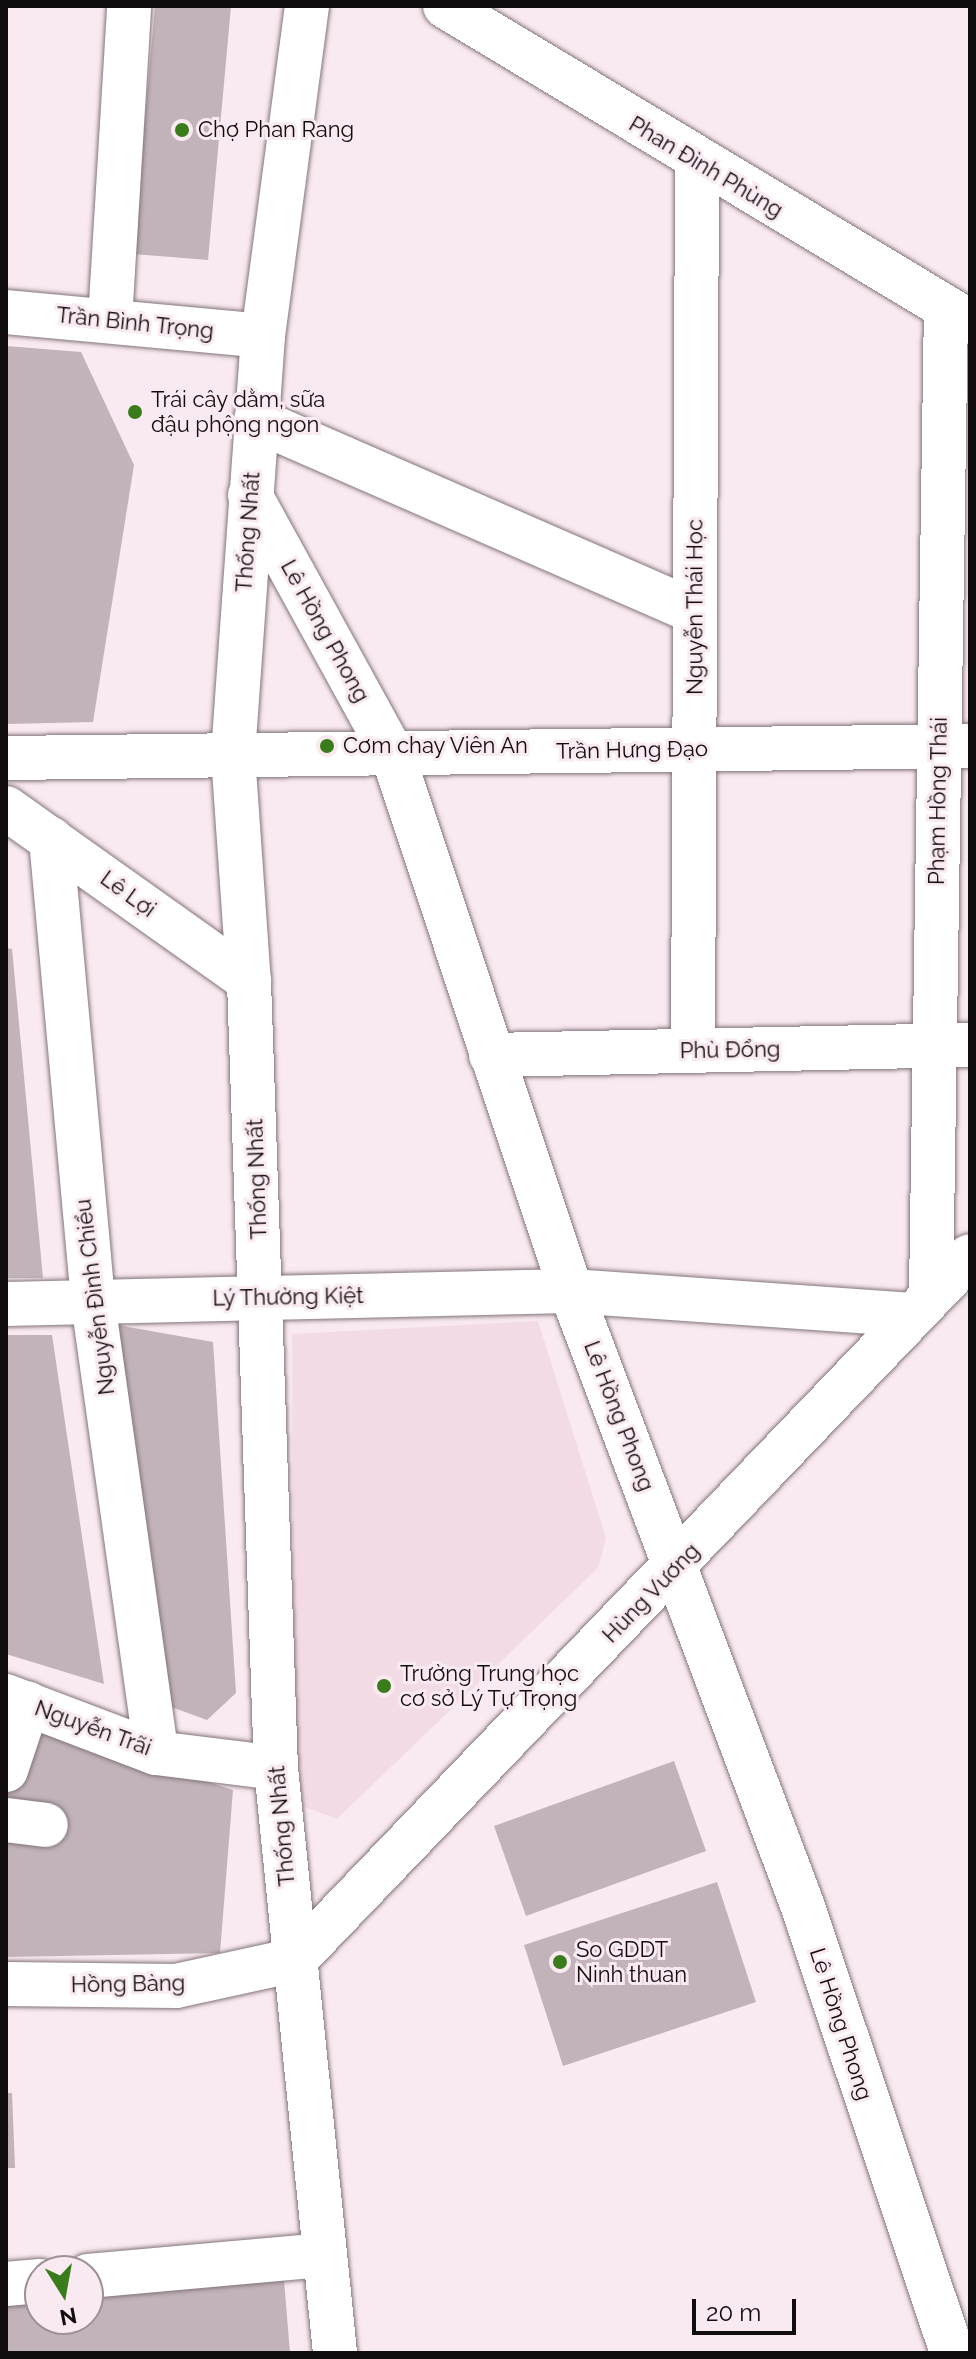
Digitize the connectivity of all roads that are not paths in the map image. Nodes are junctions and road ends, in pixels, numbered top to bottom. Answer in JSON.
{"nodes":[{"id":1,"x":129,"y":6,"type":"edge"},
{"id":2,"x":307,"y":6,"type":"edge"},
{"id":3,"x":445,"y":6,"type":"edge"},
{"id":4,"x":697,"y":163,"type":"junction"},
{"id":5,"x":6,"y":312,"type":"edge"},
{"id":6,"x":958,"y":315,"type":"edge"},
{"id":7,"x":110,"y":320,"type":"junction"},
{"id":8,"x":263,"y":336,"type":"junction"},
{"id":9,"x":256,"y":420,"type":"junction"},
{"id":10,"x":250,"y":495,"type":"junction"},
{"id":11,"x":695,"y":612,"type":"junction"},
{"id":12,"x":955,"y":747,"type":"edge"},
{"id":13,"x":694,"y":749,"type":"junction"},
{"id":14,"x":392,"y":753,"type":"junction"},
{"id":15,"x":233,"y":755,"type":"junction"},
{"id":16,"x":6,"y":758,"type":"edge"},
{"id":17,"x":6,"y":808,"type":"edge"},
{"id":18,"x":51,"y":839,"type":"junction"},
{"id":19,"x":249,"y":981,"type":"junction"},
{"id":20,"x":952,"y":1045,"type":"edge"},
{"id":21,"x":693,"y":1051,"type":"junction"},
{"id":22,"x":491,"y":1055,"type":"junction"},
{"id":23,"x":970,"y":1256,"type":"edge"},
{"id":24,"x":571,"y":1291,"type":"junction"},
{"id":25,"x":261,"y":1298,"type":"junction"},
{"id":26,"x":93,"y":1302,"type":"junction"},
{"id":27,"x":6,"y":1304,"type":"edge"},
{"id":28,"x":921,"y":1304,"type":"junction"},
{"id":29,"x":677,"y":1566,"type":"junction"},
{"id":30,"x":17,"y":1700,"type":"edge"},
{"id":31,"x":156,"y":1753,"type":"junction"},
{"id":32,"x":276,"y":1768,"type":"junction"},
{"id":33,"x":6,"y":1770,"type":"edge"},
{"id":34,"x":295,"y":1960,"type":"junction"},
{"id":35,"x":6,"y":1984,"type":"edge"},
{"id":36,"x":322,"y":2255,"type":"junction"},
{"id":37,"x":104,"y":2275,"type":"edge"},
{"id":38,"x":335,"y":2353,"type":"edge"},
{"id":39,"x":952,"y":2353,"type":"edge"}],
"edges":[{"from":1,"to":7,"type":"street"},
{"from":2,"to":8,"type":"street","name":"Thống Nhất"},
{"from":3,"to":4,"type":"street","name":"Phan Đình Phùng"},
{"from":4,"to":6,"type":"street","name":"Phan Đình Phùng"},
{"from":4,"to":11,"type":"street","name":"Nguyễn Thái Học"},
{"from":5,"to":7,"type":"street","name":"Trần Bình Trọng"},
{"from":6,"to":12,"type":"street","name":"Phạm Hồng Thái"},
{"from":7,"to":8,"type":"street","name":"Trần Bình Trọng"},
{"from":8,"to":9,"type":"street","name":"Thống Nhất"},
{"from":9,"to":10,"type":"street","name":"Thống Nhất"},
{"from":9,"to":11,"type":"street"},
{"from":10,"to":14,"type":"street","name":"Lê Hồng Phong"},
{"from":10,"to":15,"type":"street","name":"Thống Nhất"},
{"from":11,"to":13,"type":"street","name":"Nguyễn Thái Học"},
{"from":12,"to":13,"type":"street","name":"Trần Hưng Đạo"},
{"from":12,"to":20,"type":"street","name":"Phạm Hồng Thái"},
{"from":13,"to":14,"type":"street","name":"Trần Hưng Đạo"},
{"from":13,"to":21,"type":"street","name":"Nguyễn Thái Học"},
{"from":14,"to":15,"type":"street","name":"Trần Hưng Đạo"},
{"from":14,"to":22,"type":"street","name":"Lê Hồng Phong"},
{"from":15,"to":16,"type":"street","name":"Trần Hưng Đạo"},
{"from":15,"to":19,"type":"street","name":"Thống Nhất"},
{"from":17,"to":18,"type":"street","name":"Lê Lợi"},
{"from":18,"to":19,"type":"street","name":"Lê Lợi"},
{"from":18,"to":26,"type":"street","name":"Nguyễn Đình Chiểu"},
{"from":19,"to":25,"type":"street","name":"Thống Nhất"},
{"from":20,"to":21,"type":"street","name":"Phù Đổng"},
{"from":20,"to":28,"type":"street","name":"Phạm Hồng Thái"},
{"from":21,"to":22,"type":"street","name":"Phù Đổng"},
{"from":22,"to":24,"type":"street","name":"Lê Hồng Phong"},
{"from":23,"to":28,"type":"street","name":"Hùng Vương"},
{"from":24,"to":25,"type":"street","name":"Lý Thường Kiệt"},
{"from":24,"to":28,"type":"street","name":"Lý Thường Kiệt"},
{"from":24,"to":29,"type":"street","name":"Lê Hồng Phong"},
{"from":25,"to":26,"type":"street","name":"Lý Thường Kiệt"},
{"from":25,"to":32,"type":"street","name":"Thống Nhất"},
{"from":26,"to":27,"type":"street","name":"Lý Thường Kiệt"},
{"from":26,"to":31,"type":"street","name":"Nguyễn Đình Chiểu"},
{"from":28,"to":29,"type":"street","name":"Hùng Vương"},
{"from":29,"to":34,"type":"street","name":"Hùng Vương"},
{"from":29,"to":39,"type":"street","name":"Lê Hồng Phong"},
{"from":30,"to":31,"type":"street","name":"Nguyễn Trãi"},
{"from":30,"to":33,"type":"street"},
{"from":31,"to":32,"type":"street","name":"Nguyễn Trãi"},
{"from":32,"to":34,"type":"street","name":"Thống Nhất"},
{"from":34,"to":35,"type":"street","name":"Hồng Bàng"},
{"from":34,"to":36,"type":"street","name":"Thống Nhất"},
{"from":36,"to":37,"type":"street"},
{"from":36,"to":38,"type":"street","name":"Thống Nhất"}]}
